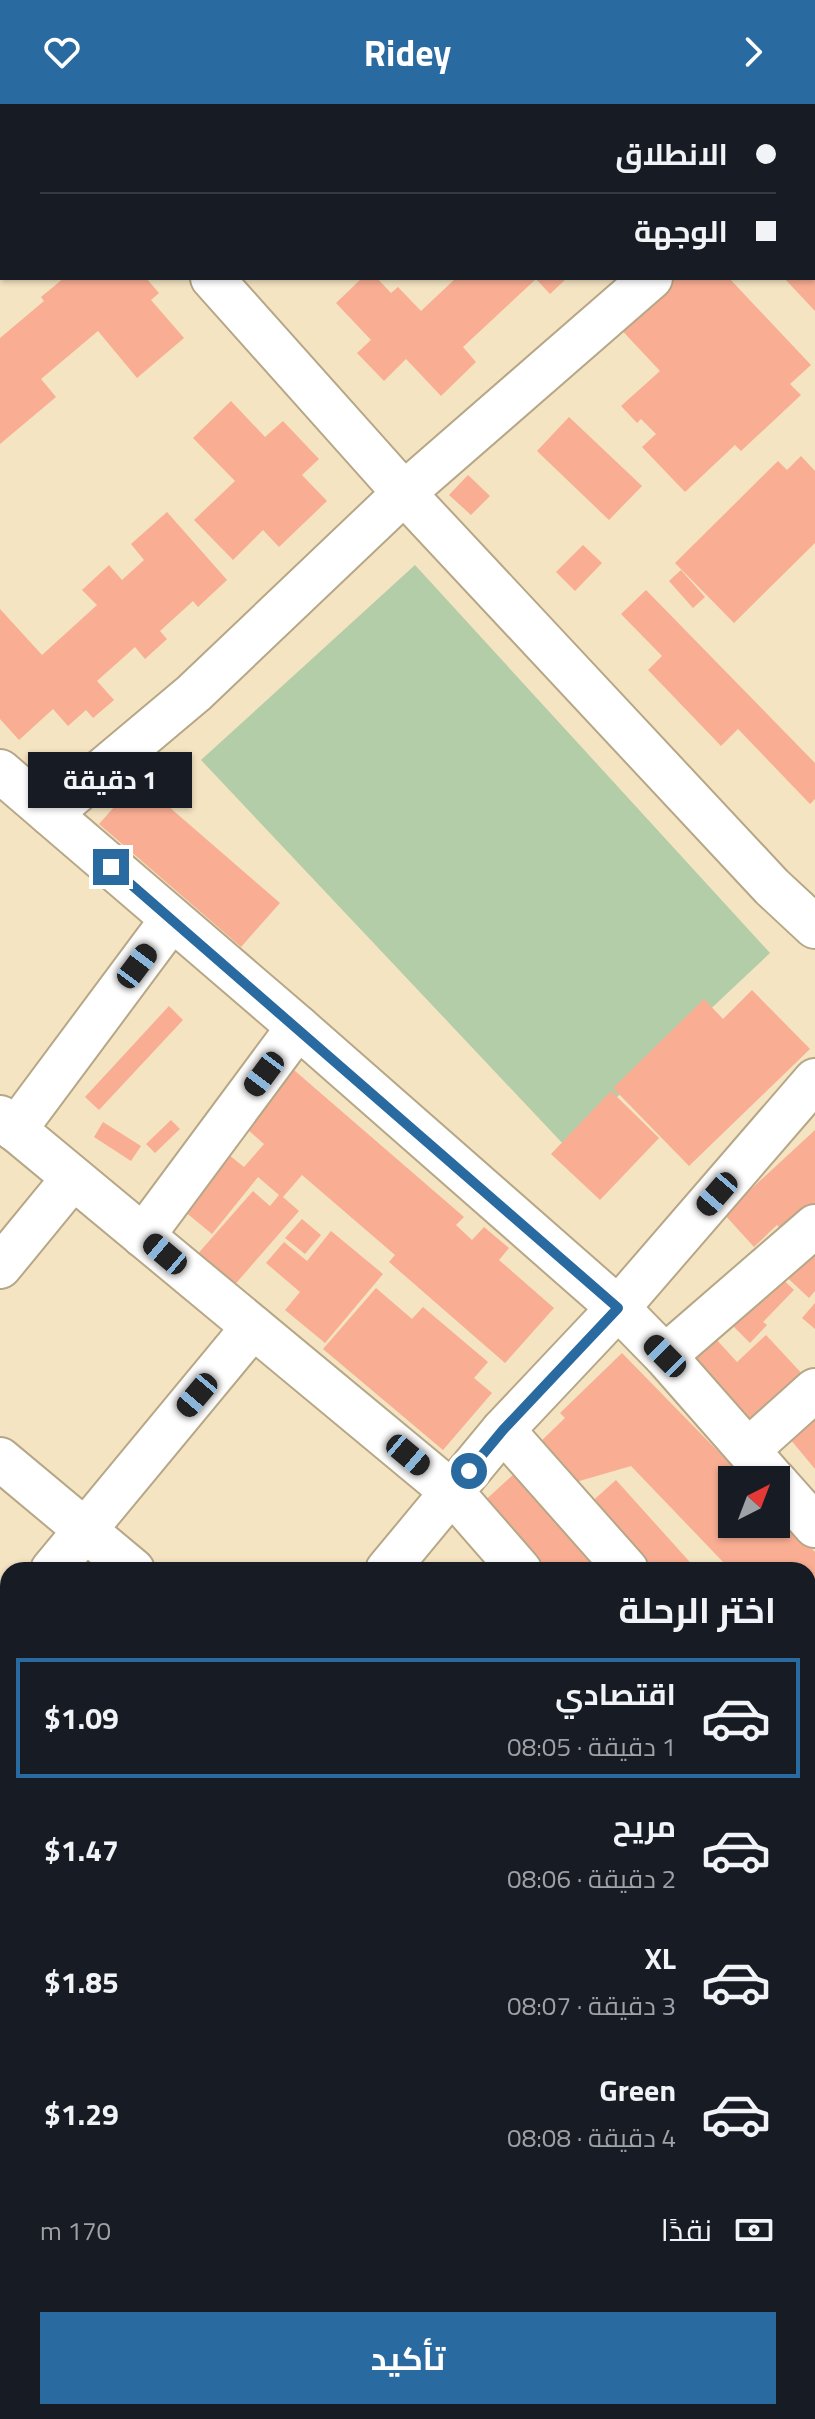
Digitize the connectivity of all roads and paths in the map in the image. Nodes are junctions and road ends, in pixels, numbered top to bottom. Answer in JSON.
{"nodes":[{"id":1,"x":214,"y":280,"type":"edge"},
{"id":2,"x":649,"y":280,"type":"edge"},
{"id":3,"x":404,"y":493,"type":"junction"},
{"id":4,"x":0,"y":771,"type":"edge"},
{"id":5,"x":50,"y":814,"type":"junction"},
{"id":6,"x":172,"y":919,"type":"junction"},
{"id":7,"x":815,"y":927,"type":"edge"},
{"id":8,"x":298,"y":1027,"type":"junction"},
{"id":9,"x":815,"y":1080,"type":"edge"},
{"id":10,"x":8,"y":1124,"type":"edge"},
{"id":11,"x":73,"y":1178,"type":"junction"},
{"id":12,"x":815,"y":1226,"type":"edge"},
{"id":13,"x":143,"y":1236,"type":"junction"},
{"id":14,"x":0,"y":1267,"type":"edge"},
{"id":15,"x":618,"y":1308,"type":"junction"},
{"id":16,"x":253,"y":1327,"type":"junction"},
{"id":17,"x":665,"y":1356,"type":"junction"},
{"id":18,"x":815,"y":1390,"type":"edge"},
{"id":19,"x":503,"y":1430,"type":"junction"},
{"id":20,"x":0,"y":1459,"type":"edge"},
{"id":21,"x":762,"y":1466,"type":"edge"},
{"id":22,"x":769,"y":1466,"type":"edge"},
{"id":23,"x":452,"y":1492,"type":"junction"},
{"id":24,"x":790,"y":1498,"type":"edge"},
{"id":25,"x":815,"y":1526,"type":"edge"},
{"id":26,"x":85,"y":1530,"type":"junction"},
{"id":27,"x":59,"y":1562,"type":"edge"},
{"id":28,"x":123,"y":1562,"type":"edge"},
{"id":29,"x":395,"y":1562,"type":"edge"},
{"id":30,"x":513,"y":1562,"type":"edge"},
{"id":31,"x":620,"y":1562,"type":"edge"}],
"edges":[{"from":1,"to":3,"type":"street"},
{"from":2,"to":3,"type":"street"},
{"from":3,"to":5,"type":"street"},
{"from":3,"to":7,"type":"street"},
{"from":4,"to":5,"type":"street"},
{"from":5,"to":6,"type":"street"},
{"from":6,"to":8,"type":"street"},
{"from":6,"to":10,"type":"street"},
{"from":8,"to":13,"type":"street"},
{"from":8,"to":15,"type":"street"},
{"from":9,"to":15,"type":"street"},
{"from":10,"to":11,"type":"street"},
{"from":11,"to":13,"type":"street"},
{"from":11,"to":14,"type":"street"},
{"from":12,"to":17,"type":"street"},
{"from":13,"to":16,"type":"street"},
{"from":15,"to":17,"type":"street"},
{"from":15,"to":19,"type":"street"},
{"from":16,"to":23,"type":"street"},
{"from":16,"to":26,"type":"street"},
{"from":17,"to":21,"type":"street"},
{"from":18,"to":22,"type":"street"},
{"from":19,"to":23,"type":"street"},
{"from":19,"to":31,"type":"street"},
{"from":20,"to":26,"type":"street"},
{"from":23,"to":29,"type":"street"},
{"from":23,"to":30,"type":"street"},
{"from":24,"to":25,"type":"street"},
{"from":26,"to":27,"type":"street"},
{"from":26,"to":28,"type":"street"}]}
